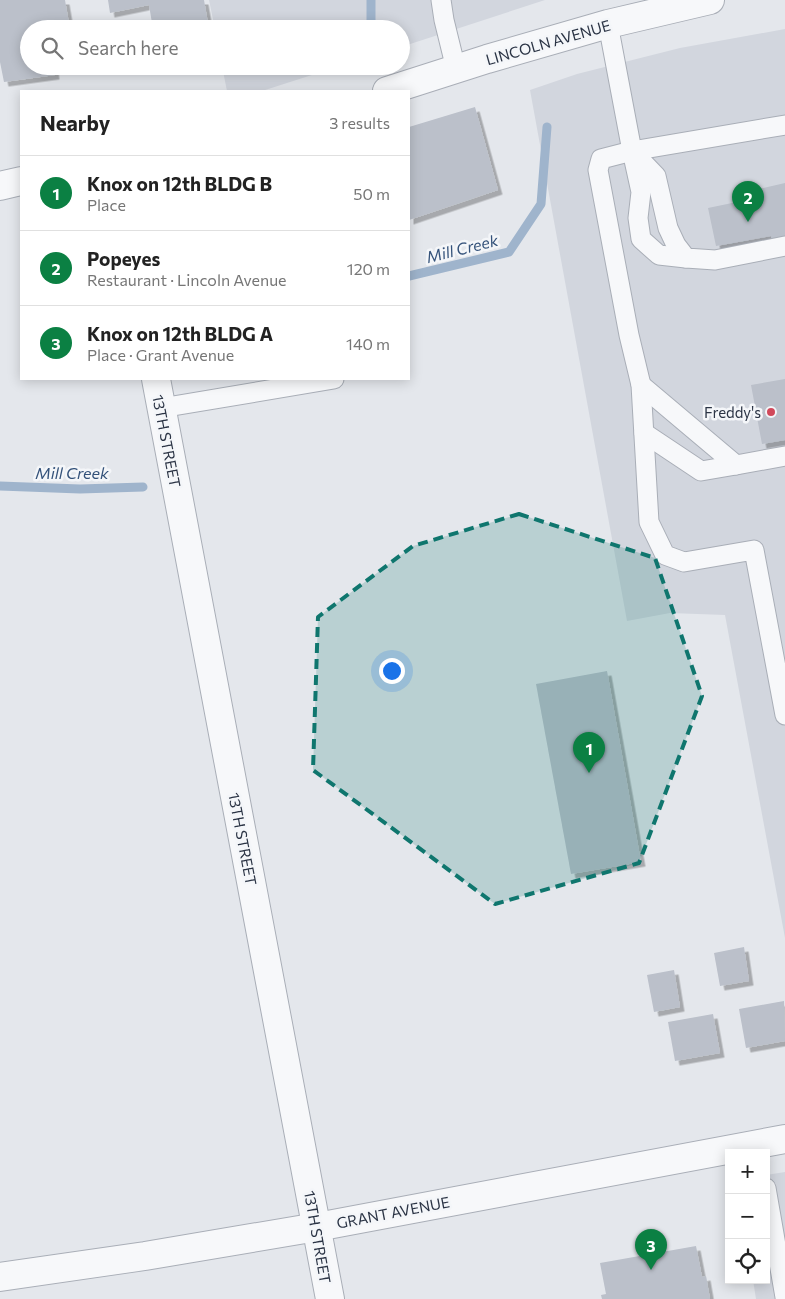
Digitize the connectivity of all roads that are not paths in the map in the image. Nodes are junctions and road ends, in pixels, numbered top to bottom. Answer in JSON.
{"nodes":[{"id":1,"x":441,"y":0,"type":"edge"},
{"id":2,"x":710,"y":0,"type":"edge"},
{"id":3,"x":608,"y":24,"type":"junction"},
{"id":4,"x":456,"y":69,"type":"junction"},
{"id":5,"x":390,"y":90,"type":"edge"},
{"id":6,"x":785,"y":124,"type":"edge"},
{"id":7,"x":632,"y":151,"type":"junction"},
{"id":8,"x":20,"y":181,"type":"edge"},
{"id":9,"x":0,"y":186,"type":"edge"},
{"id":10,"x":785,"y":246,"type":"edge"},
{"id":11,"x":686,"y":258,"type":"junction"},
{"id":12,"x":156,"y":380,"type":"edge"},
{"id":13,"x":328,"y":380,"type":"edge"},
{"id":14,"x":641,"y":385,"type":"junction"},
{"id":15,"x":161,"y":408,"type":"junction"},
{"id":16,"x":644,"y":434,"type":"junction"},
{"id":17,"x":785,"y":456,"type":"edge"},
{"id":18,"x":736,"y":465,"type":"junction"},
{"id":19,"x":785,"y":715,"type":"edge"},
{"id":20,"x":785,"y":1139,"type":"edge"},
{"id":21,"x":759,"y":1148,"type":"edge"},
{"id":22,"x":767,"y":1194,"type":"edge"},
{"id":23,"x":317,"y":1227,"type":"junction"},
{"id":24,"x":0,"y":1277,"type":"edge"},
{"id":25,"x":785,"y":1297,"type":"edge"},
{"id":26,"x":330,"y":1299,"type":"edge"}],
"edges":[{"from":1,"to":4,"type":"lane"},
{"from":2,"to":3,"type":"street","name":"LINCOLN AVENUE"},
{"from":3,"to":4,"type":"street","name":"LINCOLN AVENUE"},
{"from":3,"to":7,"type":"lane"},
{"from":4,"to":5,"type":"street","name":"LINCOLN AVENUE"},
{"from":6,"to":7,"type":"lane"},
{"from":7,"to":11,"type":"lane"},
{"from":7,"to":11,"type":"lane"},
{"from":7,"to":14,"type":"lane"},
{"from":8,"to":9,"type":"street"},
{"from":10,"to":11,"type":"lane"},
{"from":12,"to":15,"type":"street","name":"13TH STREET"},
{"from":13,"to":15,"type":"lane"},
{"from":14,"to":16,"type":"lane"},
{"from":14,"to":18,"type":"lane"},
{"from":15,"to":23,"type":"street","name":"13TH STREET"},
{"from":16,"to":18,"type":"lane"},
{"from":16,"to":19,"type":"lane"},
{"from":17,"to":18,"type":"lane"},
{"from":20,"to":21,"type":"street","name":"GRANT AVENUE"},
{"from":21,"to":23,"type":"street","name":"GRANT AVENUE"},
{"from":22,"to":25,"type":"lane"},
{"from":23,"to":24,"type":"street","name":"GRANT AVENUE"},
{"from":23,"to":26,"type":"street","name":"13TH STREET"}]}
